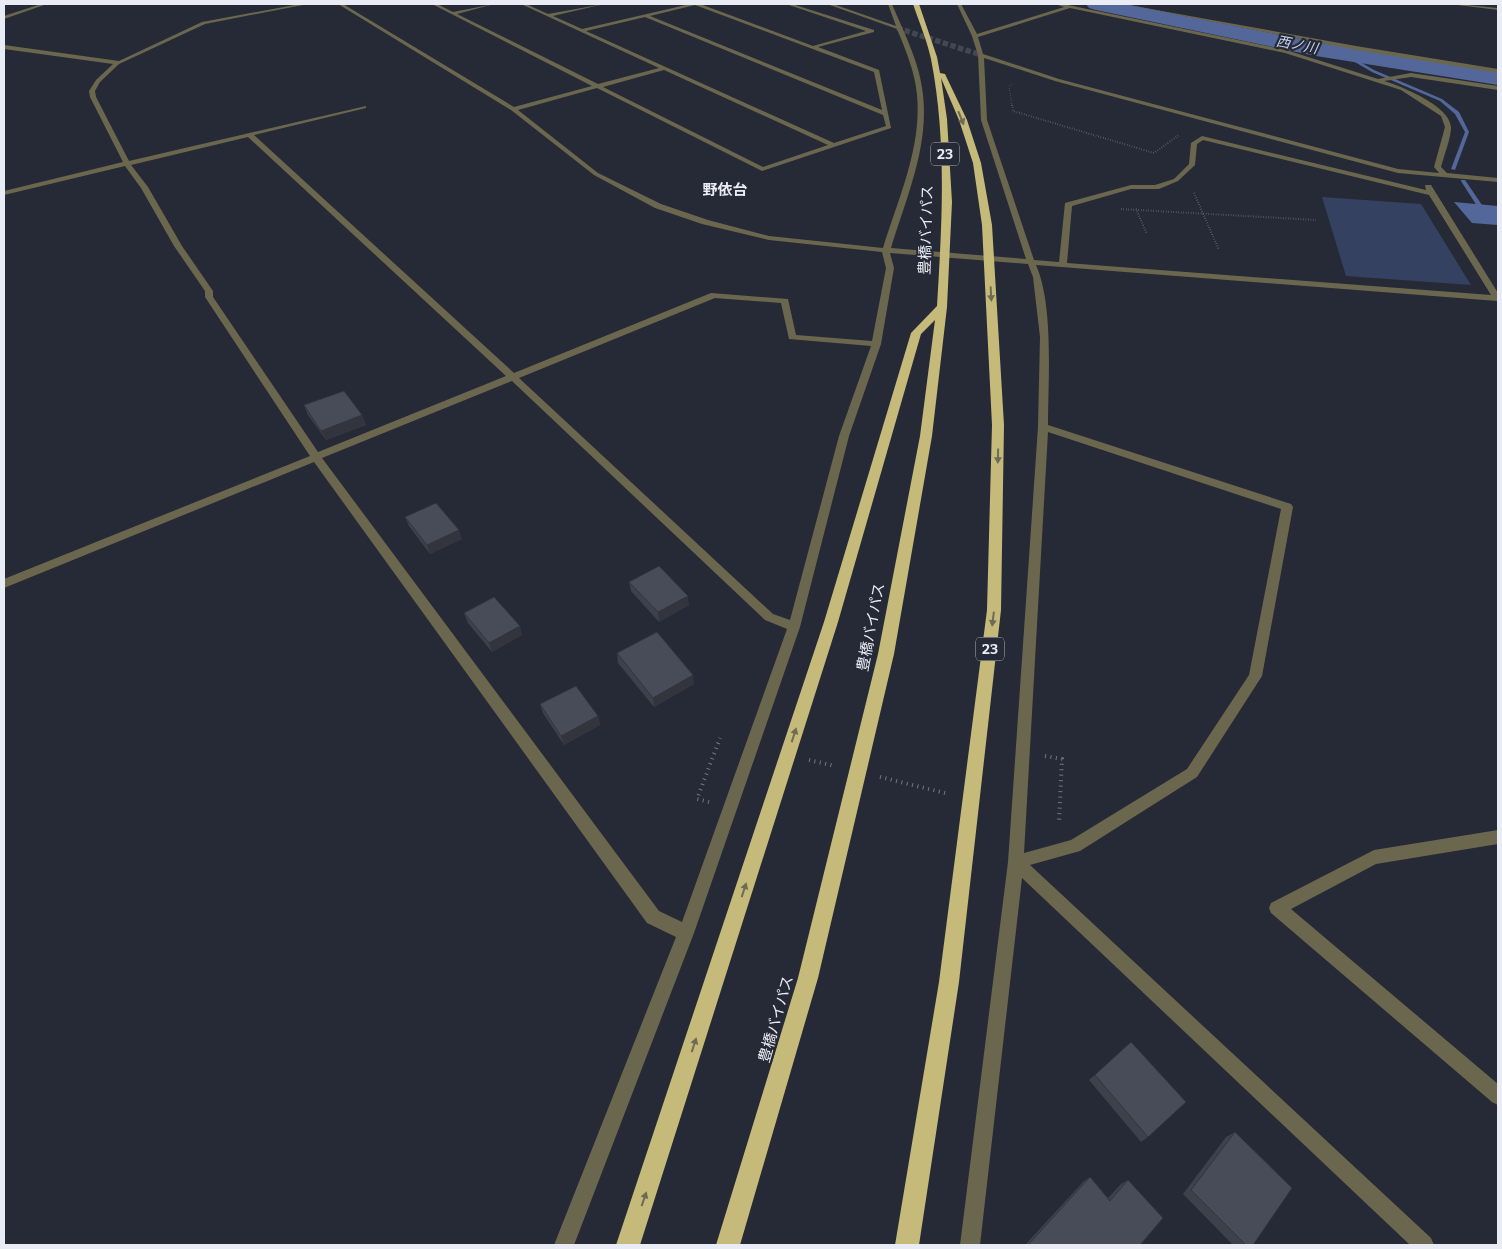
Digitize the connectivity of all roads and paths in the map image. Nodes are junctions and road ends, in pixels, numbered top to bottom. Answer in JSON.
{"nodes":[{"id":1,"x":44,"y":4,"type":"edge"},
{"id":2,"x":306,"y":4,"type":"edge"},
{"id":3,"x":340,"y":4,"type":"edge"},
{"id":4,"x":434,"y":4,"type":"edge"},
{"id":5,"x":492,"y":4,"type":"edge"},
{"id":6,"x":523,"y":4,"type":"edge"},
{"id":7,"x":602,"y":4,"type":"edge"},
{"id":8,"x":695,"y":4,"type":"edge"},
{"id":9,"x":788,"y":4,"type":"edge"},
{"id":10,"x":829,"y":4,"type":"edge"},
{"id":11,"x":890,"y":4,"type":"edge"},
{"id":12,"x":916,"y":4,"type":"edge"},
{"id":13,"x":959,"y":4,"type":"edge"},
{"id":14,"x":1057,"y":4,"type":"edge"},
{"id":15,"x":1125,"y":4,"type":"edge"},
{"id":16,"x":1458,"y":4,"type":"edge"},
{"id":17,"x":1070,"y":7,"type":"junction"},
{"id":18,"x":1498,"y":8,"type":"edge"},
{"id":19,"x":453,"y":13,"type":"junction"},
{"id":20,"x":550,"y":16,"type":"junction"},
{"id":21,"x":646,"y":16,"type":"junction"},
{"id":22,"x":4,"y":18,"type":"edge"},
{"id":23,"x":898,"y":28,"type":"junction"},
{"id":24,"x":583,"y":30,"type":"junction"},
{"id":25,"x":975,"y":36,"type":"junction"},
{"id":26,"x":4,"y":47,"type":"edge"},
{"id":27,"x":814,"y":47,"type":"junction"},
{"id":28,"x":981,"y":55,"type":"junction"},
{"id":29,"x":934,"y":57,"type":"junction"},
{"id":30,"x":117,"y":63,"type":"junction"},
{"id":31,"x":666,"y":68,"type":"junction"},
{"id":32,"x":1498,"y":71,"type":"edge"},
{"id":33,"x":1380,"y":80,"type":"junction"},
{"id":34,"x":1017,"y":82,"type":"dead end"},
{"id":35,"x":598,"y":87,"type":"junction"},
{"id":36,"x":1498,"y":88,"type":"edge"},
{"id":37,"x":364,"y":107,"type":"dead end"},
{"id":38,"x":513,"y":109,"type":"junction"},
{"id":39,"x":886,"y":114,"type":"junction"},
{"id":40,"x":1202,"y":118,"type":"junction"},
{"id":41,"x":250,"y":135,"type":"junction"},
{"id":42,"x":833,"y":145,"type":"junction"},
{"id":43,"x":128,"y":163,"type":"junction"},
{"id":44,"x":1420,"y":174,"type":"junction"},
{"id":45,"x":1444,"y":175,"type":"junction"},
{"id":46,"x":1498,"y":180,"type":"edge"},
{"id":47,"x":4,"y":193,"type":"edge"},
{"id":48,"x":1194,"y":193,"type":"dead end"},
{"id":49,"x":1432,"y":193,"type":"junction"},
{"id":50,"x":1117,"y":208,"type":"dead end"},
{"id":51,"x":1136,"y":210,"type":"junction"},
{"id":52,"x":1203,"y":213,"type":"junction"},
{"id":53,"x":1316,"y":220,"type":"dead end"},
{"id":54,"x":1147,"y":234,"type":"dead end"},
{"id":55,"x":1219,"y":250,"type":"dead end"},
{"id":56,"x":886,"y":251,"type":"junction"},
{"id":57,"x":1029,"y":262,"type":"junction"},
{"id":58,"x":1063,"y":264,"type":"junction"},
{"id":59,"x":1498,"y":298,"type":"edge"},
{"id":60,"x":942,"y":307,"type":"junction"},
{"id":61,"x":876,"y":344,"type":"junction"},
{"id":62,"x":514,"y":378,"type":"junction"},
{"id":63,"x":1044,"y":427,"type":"junction"},
{"id":64,"x":316,"y":457,"type":"junction"},
{"id":65,"x":4,"y":584,"type":"edge"},
{"id":66,"x":794,"y":627,"type":"junction"},
{"id":67,"x":720,"y":738,"type":"dead end"},
{"id":68,"x":804,"y":759,"type":"dead end"},
{"id":69,"x":1044,"y":764,"type":"dead end"},
{"id":70,"x":842,"y":768,"type":"dead end"},
{"id":71,"x":870,"y":775,"type":"dead end"},
{"id":72,"x":956,"y":796,"type":"dead end"},
{"id":73,"x":716,"y":803,"type":"dead end"},
{"id":74,"x":1059,"y":822,"type":"dead end"},
{"id":75,"x":1498,"y":838,"type":"edge"},
{"id":76,"x":1016,"y":862,"type":"junction"},
{"id":77,"x":686,"y":933,"type":"junction"},
{"id":78,"x":1498,"y":1096,"type":"edge"},
{"id":79,"x":564,"y":1245,"type":"edge"},
{"id":80,"x":628,"y":1245,"type":"edge"},
{"id":81,"x":728,"y":1245,"type":"edge"},
{"id":82,"x":907,"y":1245,"type":"edge"},
{"id":83,"x":970,"y":1245,"type":"edge"},
{"id":84,"x":1424,"y":1245,"type":"edge"}],
"edges":[{"from":1,"to":22,"type":"street"},
{"from":2,"to":30,"type":"street"},
{"from":3,"to":38,"type":"street"},
{"from":4,"to":19,"type":"street"},
{"from":5,"to":19,"type":"street"},
{"from":6,"to":20,"type":"street"},
{"from":7,"to":20,"type":"street"},
{"from":8,"to":21,"type":"street"},
{"from":8,"to":27,"type":"street"},
{"from":9,"to":27,"type":"street"},
{"from":10,"to":23,"type":"street"},
{"from":11,"to":23,"type":"street"},
{"from":12,"to":29,"type":"highway","name":"豊橋バイパス","number":"23"},
{"from":13,"to":25,"type":"street"},
{"from":14,"to":17,"type":"street"},
{"from":15,"to":32,"type":"street"},
{"from":16,"to":18,"type":"street"},
{"from":17,"to":25,"type":"street"},
{"from":17,"to":33,"type":"street"},
{"from":19,"to":35,"type":"street"},
{"from":20,"to":24,"type":"street"},
{"from":21,"to":24,"type":"street"},
{"from":21,"to":39,"type":"street"},
{"from":23,"to":56,"type":"street"},
{"from":24,"to":31,"type":"street"},
{"from":25,"to":28,"type":"street"},
{"from":26,"to":30,"type":"street"},
{"from":27,"to":39,"type":"street"},
{"from":28,"to":40,"type":"street"},
{"from":28,"to":57,"type":"street"},
{"from":29,"to":60,"type":"highway","name":"豊橋バイパス","number":"23"},
{"from":29,"to":82,"type":"highway","number":"23","one_way":true},
{"from":30,"to":43,"type":"street"},
{"from":31,"to":35,"type":"street"},
{"from":31,"to":42,"type":"street"},
{"from":33,"to":36,"type":"street"},
{"from":33,"to":45,"type":"street"},
{"from":34,"to":40,"type":"path"},
{"from":35,"to":38,"type":"street"},
{"from":35,"to":42,"type":"street"},
{"from":37,"to":41,"type":"street"},
{"from":38,"to":56,"type":"street"},
{"from":39,"to":42,"type":"street"},
{"from":40,"to":44,"type":"street"},
{"from":41,"to":43,"type":"street"},
{"from":41,"to":62,"type":"street"},
{"from":43,"to":47,"type":"street"},
{"from":43,"to":64,"type":"street"},
{"from":44,"to":45,"type":"street"},
{"from":44,"to":49,"type":"street"},
{"from":45,"to":46,"type":"street"},
{"from":48,"to":52,"type":"path"},
{"from":49,"to":58,"type":"street"},
{"from":49,"to":59,"type":"street"},
{"from":50,"to":51,"type":"path"},
{"from":51,"to":52,"type":"path"},
{"from":51,"to":54,"type":"path"},
{"from":52,"to":53,"type":"path"},
{"from":52,"to":55,"type":"path"},
{"from":56,"to":57,"type":"street"},
{"from":56,"to":61,"type":"street"},
{"from":57,"to":58,"type":"street"},
{"from":57,"to":63,"type":"street"},
{"from":58,"to":59,"type":"street"},
{"from":80,"to":60,"type":"highway","one_way":true},
{"from":60,"to":81,"type":"highway","name":"豊橋バイパス","number":"23"},
{"from":61,"to":62,"type":"street"},
{"from":61,"to":66,"type":"street"},
{"from":62,"to":64,"type":"street"},
{"from":62,"to":66,"type":"street"},
{"from":63,"to":76,"type":"street"},
{"from":63,"to":76,"type":"street"},
{"from":64,"to":65,"type":"street"},
{"from":64,"to":77,"type":"street"},
{"from":66,"to":77,"type":"street"},
{"from":67,"to":73,"type":"path"},
{"from":68,"to":70,"type":"path"},
{"from":69,"to":74,"type":"path"},
{"from":71,"to":72,"type":"path"},
{"from":75,"to":78,"type":"street"},
{"from":76,"to":83,"type":"street"},
{"from":76,"to":84,"type":"street"},
{"from":77,"to":79,"type":"street"}]}
